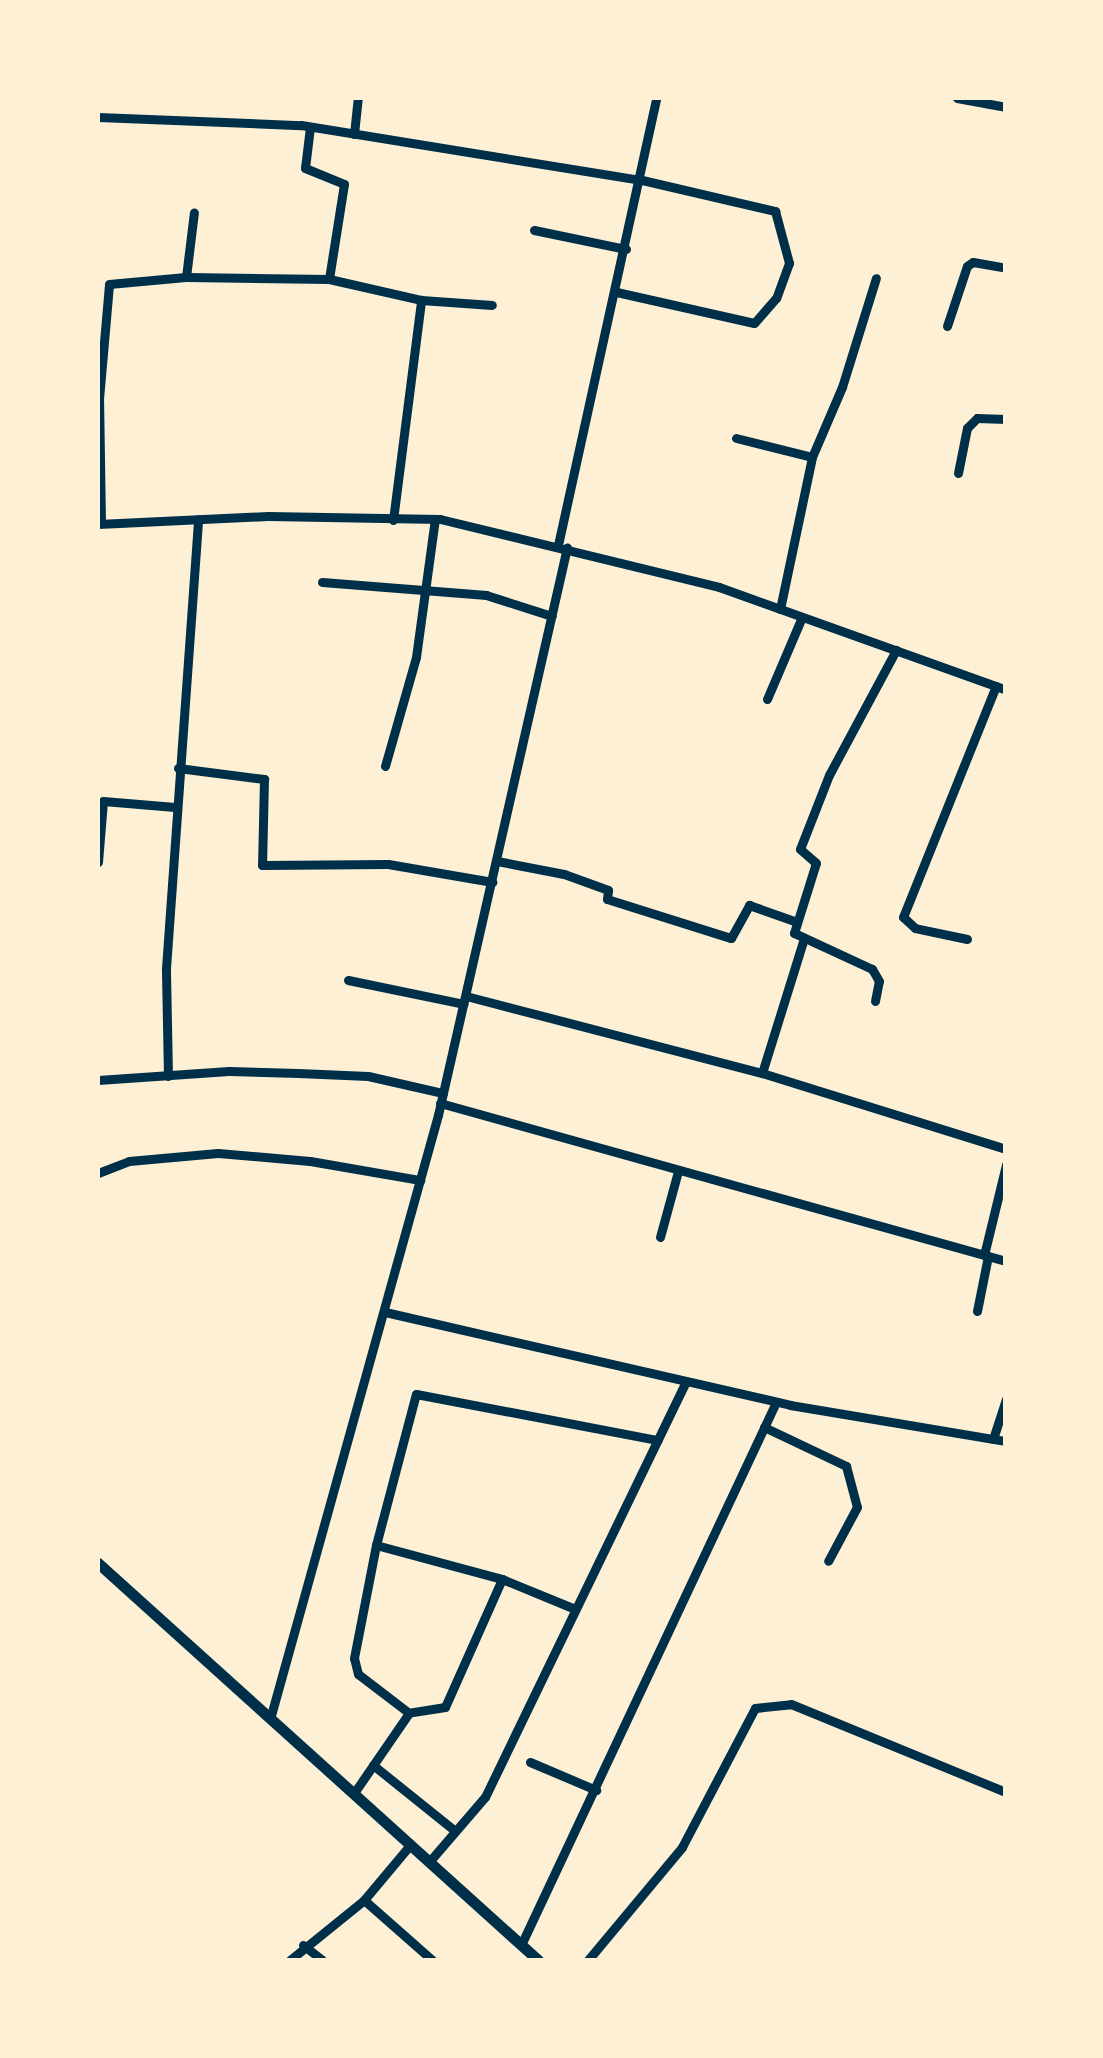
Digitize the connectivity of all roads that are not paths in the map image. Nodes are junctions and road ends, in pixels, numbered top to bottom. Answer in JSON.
{"nodes":[{"id":1,"x":358,"y":98,"type":"edge"},
{"id":2,"x":656,"y":98,"type":"edge"},
{"id":3,"x":957,"y":98,"type":"edge"},
{"id":4,"x":1006,"y":107,"type":"edge"},
{"id":5,"x":98,"y":117,"type":"edge"},
{"id":6,"x":310,"y":127,"type":"junction"},
{"id":7,"x":354,"y":134,"type":"junction"},
{"id":8,"x":642,"y":180,"type":"junction"},
{"id":9,"x":194,"y":212,"type":"dead end"},
{"id":10,"x":534,"y":230,"type":"dead end"},
{"id":11,"x":626,"y":249,"type":"junction"},
{"id":12,"x":1006,"y":268,"type":"edge"},
{"id":13,"x":186,"y":276,"type":"junction"},
{"id":14,"x":876,"y":278,"type":"dead end"},
{"id":15,"x":328,"y":279,"type":"junction"},
{"id":16,"x":616,"y":292,"type":"junction"},
{"id":17,"x":421,"y":300,"type":"junction"},
{"id":18,"x":492,"y":306,"type":"dead end"},
{"id":19,"x":947,"y":326,"type":"dead end"},
{"id":20,"x":98,"y":399,"type":"edge"},
{"id":21,"x":1006,"y":419,"type":"edge"},
{"id":22,"x":736,"y":438,"type":"dead end"},
{"id":23,"x":812,"y":457,"type":"junction"},
{"id":24,"x":958,"y":472,"type":"dead end"},
{"id":25,"x":198,"y":519,"type":"junction"},
{"id":26,"x":435,"y":519,"type":"junction"},
{"id":27,"x":393,"y":520,"type":"junction"},
{"id":28,"x":99,"y":524,"type":"edge"},
{"id":29,"x":563,"y":546,"type":"junction"},
{"id":30,"x":322,"y":582,"type":"dead end"},
{"id":31,"x":428,"y":589,"type":"junction"},
{"id":32,"x":780,"y":609,"type":"junction"},
{"id":33,"x":552,"y":616,"type":"junction"},
{"id":34,"x":802,"y":617,"type":"junction"},
{"id":35,"x":896,"y":650,"type":"junction"},
{"id":36,"x":1001,"y":688,"type":"edge"},
{"id":37,"x":766,"y":699,"type":"dead end"},
{"id":38,"x":386,"y":766,"type":"dead end"},
{"id":39,"x":178,"y":768,"type":"junction"},
{"id":40,"x":175,"y":806,"type":"junction"},
{"id":41,"x":497,"y":860,"type":"junction"},
{"id":42,"x":98,"y":862,"type":"edge"},
{"id":43,"x":492,"y":882,"type":"junction"},
{"id":44,"x":797,"y":922,"type":"junction"},
{"id":45,"x":804,"y":938,"type":"junction"},
{"id":46,"x":967,"y":940,"type":"dead end"},
{"id":47,"x":348,"y":980,"type":"dead end"},
{"id":48,"x":465,"y":1000,"type":"junction"},
{"id":49,"x":875,"y":1001,"type":"dead end"},
{"id":50,"x":762,"y":1073,"type":"junction"},
{"id":51,"x":168,"y":1076,"type":"junction"},
{"id":52,"x":98,"y":1080,"type":"edge"},
{"id":53,"x":442,"y":1098,"type":"junction"},
{"id":54,"x":1006,"y":1149,"type":"edge"},
{"id":55,"x":1006,"y":1165,"type":"edge"},
{"id":56,"x":678,"y":1171,"type":"junction"},
{"id":57,"x":98,"y":1173,"type":"edge"},
{"id":58,"x":420,"y":1180,"type":"junction"},
{"id":59,"x":1003,"y":1188,"type":"edge"},
{"id":60,"x":660,"y":1237,"type":"dead end"},
{"id":61,"x":986,"y":1256,"type":"junction"},
{"id":62,"x":1006,"y":1261,"type":"edge"},
{"id":63,"x":977,"y":1311,"type":"dead end"},
{"id":64,"x":385,"y":1312,"type":"junction"},
{"id":65,"x":686,"y":1382,"type":"junction"},
{"id":66,"x":1006,"y":1399,"type":"edge"},
{"id":67,"x":776,"y":1402,"type":"junction"},
{"id":68,"x":764,"y":1427,"type":"junction"},
{"id":69,"x":994,"y":1439,"type":"junction"},
{"id":70,"x":658,"y":1440,"type":"junction"},
{"id":71,"x":1006,"y":1442,"type":"edge"},
{"id":72,"x":376,"y":1545,"type":"junction"},
{"id":73,"x":828,"y":1561,"type":"dead end"},
{"id":74,"x":98,"y":1562,"type":"edge"},
{"id":75,"x":502,"y":1579,"type":"junction"},
{"id":76,"x":574,"y":1609,"type":"junction"},
{"id":77,"x":410,"y":1713,"type":"junction"},
{"id":78,"x":270,"y":1719,"type":"junction"},
{"id":79,"x":530,"y":1762,"type":"dead end"},
{"id":80,"x":373,"y":1766,"type":"junction"},
{"id":81,"x":596,"y":1790,"type":"junction"},
{"id":82,"x":1006,"y":1792,"type":"edge"},
{"id":83,"x":354,"y":1794,"type":"junction"},
{"id":84,"x":456,"y":1831,"type":"junction"},
{"id":85,"x":410,"y":1844,"type":"junction"},
{"id":86,"x":429,"y":1862,"type":"junction"},
{"id":87,"x":364,"y":1900,"type":"junction"},
{"id":88,"x":303,"y":1945,"type":"junction"},
{"id":89,"x":520,"y":1945,"type":"junction"},
{"id":90,"x":290,"y":1960,"type":"edge"},
{"id":91,"x":322,"y":1960,"type":"edge"},
{"id":92,"x":432,"y":1960,"type":"edge"},
{"id":93,"x":538,"y":1960,"type":"edge"},
{"id":94,"x":588,"y":1960,"type":"edge"}],
"edges":[{"from":1,"to":7,"type":"street"},
{"from":2,"to":8,"type":"street"},
{"from":3,"to":4,"type":"street"},
{"from":5,"to":6,"type":"street"},
{"from":6,"to":7,"type":"street"},
{"from":6,"to":15,"type":"street"},
{"from":7,"to":8,"type":"street"},
{"from":8,"to":11,"type":"street"},
{"from":8,"to":16,"type":"street"},
{"from":9,"to":13,"type":"street"},
{"from":10,"to":11,"type":"street"},
{"from":11,"to":16,"type":"street"},
{"from":12,"to":19,"type":"street"},
{"from":13,"to":15,"type":"street"},
{"from":13,"to":20,"type":"street"},
{"from":14,"to":23,"type":"street"},
{"from":15,"to":17,"type":"street"},
{"from":16,"to":29,"type":"street"},
{"from":17,"to":18,"type":"street"},
{"from":17,"to":27,"type":"street"},
{"from":20,"to":28,"type":"street"},
{"from":21,"to":24,"type":"street"},
{"from":22,"to":23,"type":"street"},
{"from":23,"to":32,"type":"street"},
{"from":25,"to":27,"type":"street"},
{"from":25,"to":28,"type":"street"},
{"from":25,"to":39,"type":"street"},
{"from":26,"to":27,"type":"street"},
{"from":26,"to":29,"type":"street"},
{"from":26,"to":31,"type":"street"},
{"from":29,"to":32,"type":"street"},
{"from":29,"to":33,"type":"street"},
{"from":30,"to":31,"type":"street"},
{"from":31,"to":33,"type":"street"},
{"from":31,"to":38,"type":"street"},
{"from":32,"to":34,"type":"street"},
{"from":33,"to":41,"type":"street"},
{"from":34,"to":35,"type":"street"},
{"from":34,"to":37,"type":"street"},
{"from":35,"to":36,"type":"street"},
{"from":35,"to":44,"type":"street"},
{"from":36,"to":46,"type":"street"},
{"from":39,"to":40,"type":"street"},
{"from":39,"to":43,"type":"street"},
{"from":40,"to":42,"type":"street"},
{"from":40,"to":51,"type":"street"},
{"from":41,"to":43,"type":"street"},
{"from":41,"to":44,"type":"street"},
{"from":43,"to":48,"type":"street"},
{"from":44,"to":45,"type":"street"},
{"from":45,"to":49,"type":"street"},
{"from":45,"to":50,"type":"street"},
{"from":47,"to":48,"type":"street"},
{"from":48,"to":50,"type":"street"},
{"from":48,"to":53,"type":"street"},
{"from":50,"to":54,"type":"street"},
{"from":51,"to":52,"type":"street"},
{"from":51,"to":53,"type":"street"},
{"from":53,"to":56,"type":"street"},
{"from":53,"to":58,"type":"street"},
{"from":55,"to":59,"type":"street"},
{"from":56,"to":60,"type":"street"},
{"from":56,"to":61,"type":"street"},
{"from":57,"to":58,"type":"street"},
{"from":58,"to":64,"type":"street"},
{"from":59,"to":61,"type":"street"},
{"from":61,"to":62,"type":"street"},
{"from":61,"to":63,"type":"street"},
{"from":64,"to":65,"type":"street"},
{"from":64,"to":78,"type":"street"},
{"from":65,"to":67,"type":"street"},
{"from":65,"to":70,"type":"street"},
{"from":66,"to":69,"type":"street"},
{"from":67,"to":68,"type":"street"},
{"from":67,"to":69,"type":"street"},
{"from":68,"to":73,"type":"street"},
{"from":68,"to":81,"type":"street"},
{"from":69,"to":71,"type":"street"},
{"from":70,"to":72,"type":"street"},
{"from":70,"to":76,"type":"street"},
{"from":72,"to":75,"type":"street"},
{"from":72,"to":77,"type":"street"},
{"from":74,"to":78,"type":"street"},
{"from":75,"to":76,"type":"street"},
{"from":75,"to":77,"type":"street"},
{"from":76,"to":84,"type":"street"},
{"from":77,"to":80,"type":"street"},
{"from":78,"to":83,"type":"street"},
{"from":79,"to":81,"type":"street"},
{"from":80,"to":83,"type":"street"},
{"from":80,"to":84,"type":"street"},
{"from":81,"to":89,"type":"street"},
{"from":82,"to":94,"type":"street"},
{"from":83,"to":85,"type":"street"},
{"from":84,"to":86,"type":"street"},
{"from":85,"to":86,"type":"street"},
{"from":85,"to":87,"type":"street"},
{"from":86,"to":89,"type":"street"},
{"from":87,"to":88,"type":"street"},
{"from":87,"to":92,"type":"street"},
{"from":88,"to":90,"type":"street"},
{"from":88,"to":91,"type":"street"},
{"from":89,"to":93,"type":"street"}]}
